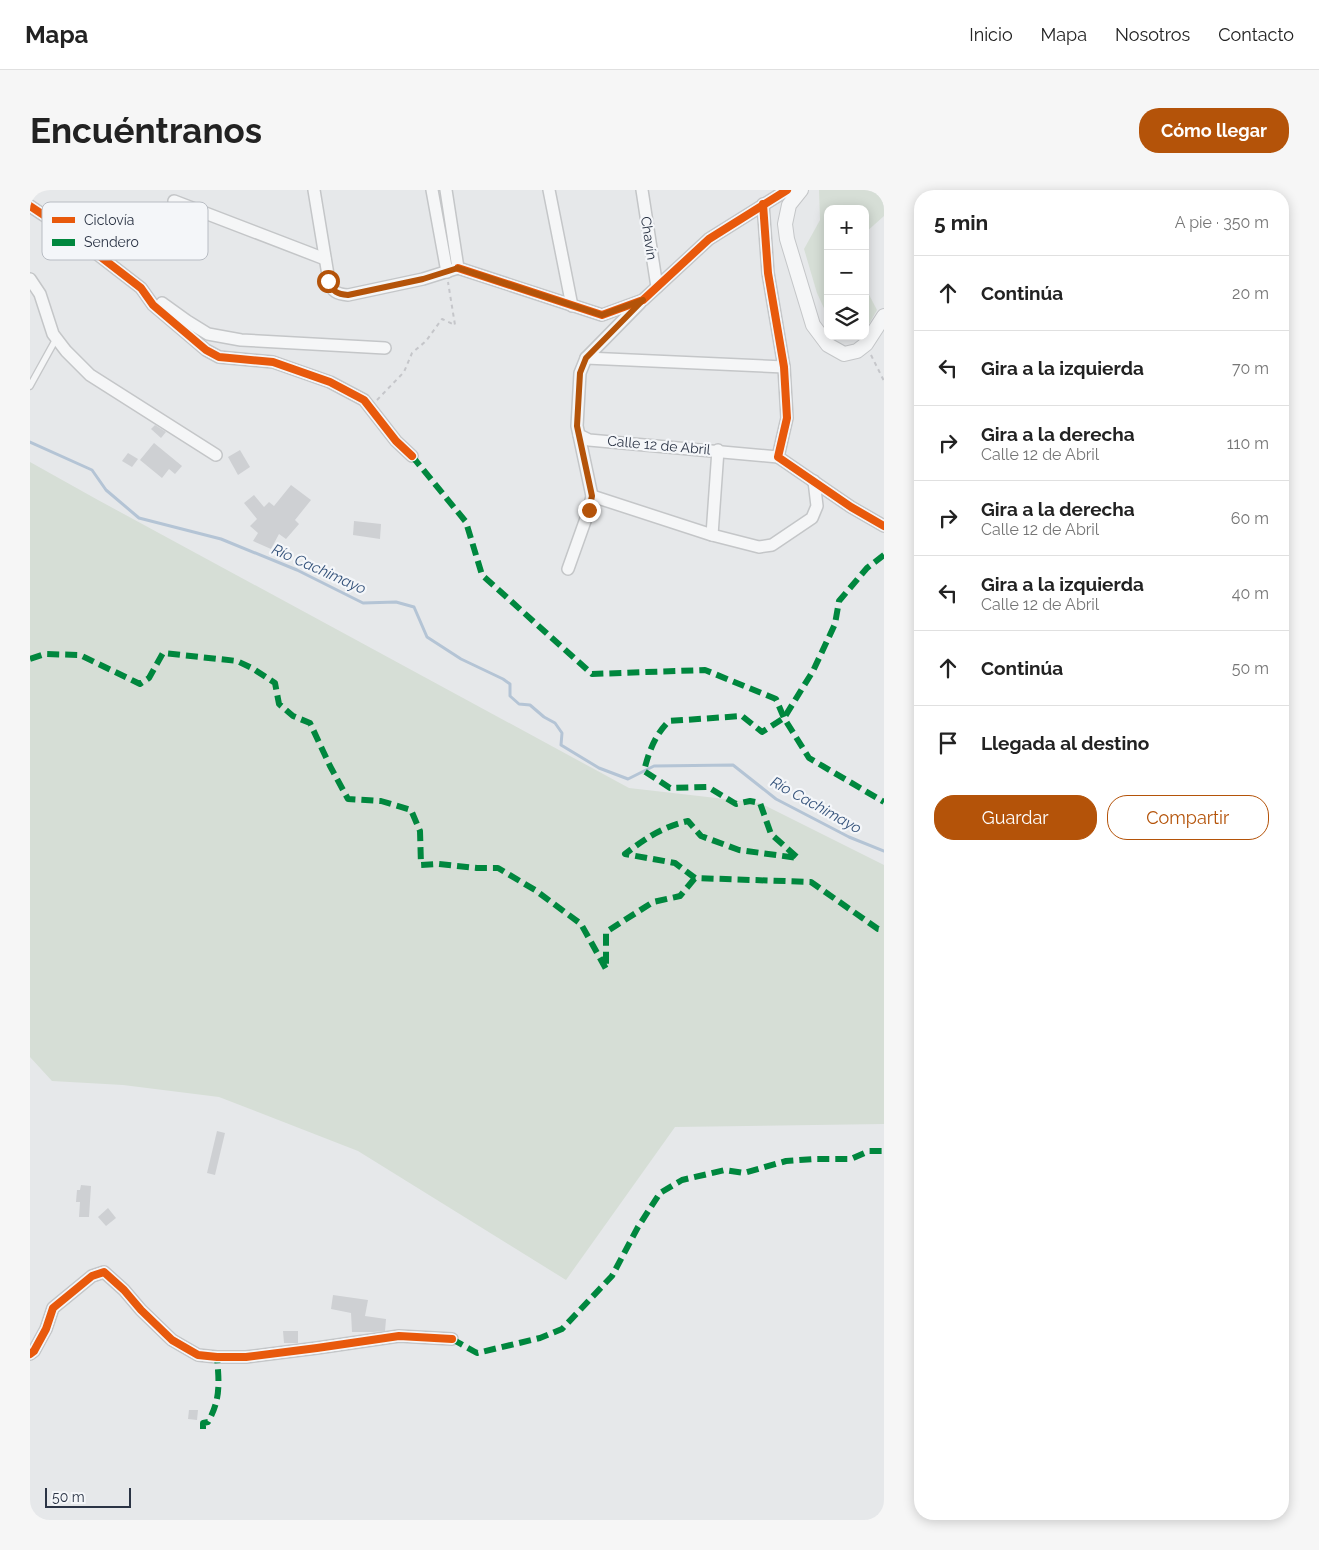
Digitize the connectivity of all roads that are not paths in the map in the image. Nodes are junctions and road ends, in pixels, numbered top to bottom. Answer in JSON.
{"nodes":[{"id":1,"x":549,"y":190,"type":"edge"},
{"id":2,"x":642,"y":190,"type":"edge"},
{"id":3,"x":787,"y":190,"type":"edge"},
{"id":4,"x":801,"y":190,"type":"edge"},
{"id":5,"x":316,"y":191,"type":"edge"},
{"id":6,"x":448,"y":191,"type":"edge"},
{"id":7,"x":432,"y":193,"type":"edge"},
{"id":8,"x":763,"y":204,"type":"junction"},
{"id":9,"x":30,"y":206,"type":"edge"},
{"id":10,"x":42,"y":214,"type":"edge"},
{"id":11,"x":208,"y":214,"type":"edge"},
{"id":12,"x":325,"y":259,"type":"junction"},
{"id":13,"x":105,"y":260,"type":"edge"},
{"id":14,"x":458,"y":268,"type":"junction"},
{"id":15,"x":447,"y":272,"type":"junction"},
{"id":16,"x":30,"y":279,"type":"edge"},
{"id":17,"x":657,"y":287,"type":"junction"},
{"id":18,"x":141,"y":288,"type":"junction"},
{"id":19,"x":643,"y":300,"type":"junction"},
{"id":20,"x":572,"y":306,"type":"junction"},
{"id":21,"x":884,"y":316,"type":"edge"},
{"id":22,"x":56,"y":339,"type":"junction"},
{"id":23,"x":385,"y":348,"type":"dead end"},
{"id":24,"x":586,"y":358,"type":"junction"},
{"id":25,"x":784,"y":367,"type":"junction"},
{"id":26,"x":30,"y":386,"type":"edge"},
{"id":27,"x":579,"y":434,"type":"junction"},
{"id":28,"x":718,"y":450,"type":"junction"},
{"id":29,"x":216,"y":455,"type":"dead end"},
{"id":30,"x":412,"y":456,"type":"dead end"},
{"id":31,"x":778,"y":457,"type":"junction"},
{"id":32,"x":814,"y":481,"type":"junction"},
{"id":33,"x":592,"y":496,"type":"junction"},
{"id":34,"x":884,"y":526,"type":"edge"},
{"id":35,"x":712,"y":535,"type":"junction"},
{"id":36,"x":568,"y":569,"type":"dead end"},
{"id":37,"x":452,"y":1339,"type":"dead end"},
{"id":38,"x":30,"y":1354,"type":"edge"}],
"edges":[{"from":1,"to":20,"type":"street"},
{"from":2,"to":17,"type":"street","name":"Chavín"},
{"from":3,"to":8,"type":"street"},
{"from":4,"to":21,"type":"street"},
{"from":5,"to":12,"type":"street"},
{"from":6,"to":7,"type":"street"},
{"from":6,"to":14,"type":"street"},
{"from":7,"to":15,"type":"street"},
{"from":8,"to":17,"type":"street"},
{"from":8,"to":25,"type":"street"},
{"from":9,"to":10,"type":"street"},
{"from":11,"to":12,"type":"street"},
{"from":12,"to":15,"type":"street"},
{"from":13,"to":18,"type":"street"},
{"from":14,"to":15,"type":"street"},
{"from":14,"to":20,"type":"street"},
{"from":16,"to":22,"type":"street"},
{"from":17,"to":19,"type":"street"},
{"from":18,"to":23,"type":"street"},
{"from":18,"to":30,"type":"street"},
{"from":19,"to":20,"type":"street"},
{"from":19,"to":24,"type":"street"},
{"from":22,"to":26,"type":"lane"},
{"from":22,"to":29,"type":"street"},
{"from":24,"to":25,"type":"street"},
{"from":24,"to":27,"type":"street"},
{"from":25,"to":31,"type":"street"},
{"from":27,"to":28,"type":"street","name":"Calle 12 de Abril"},
{"from":27,"to":33,"type":"street"},
{"from":28,"to":31,"type":"street","name":"Calle 12 de Abril"},
{"from":28,"to":35,"type":"street"},
{"from":31,"to":32,"type":"street"},
{"from":32,"to":34,"type":"street"},
{"from":32,"to":35,"type":"street"},
{"from":33,"to":35,"type":"street"},
{"from":33,"to":36,"type":"street"},
{"from":37,"to":38,"type":"street"}]}
